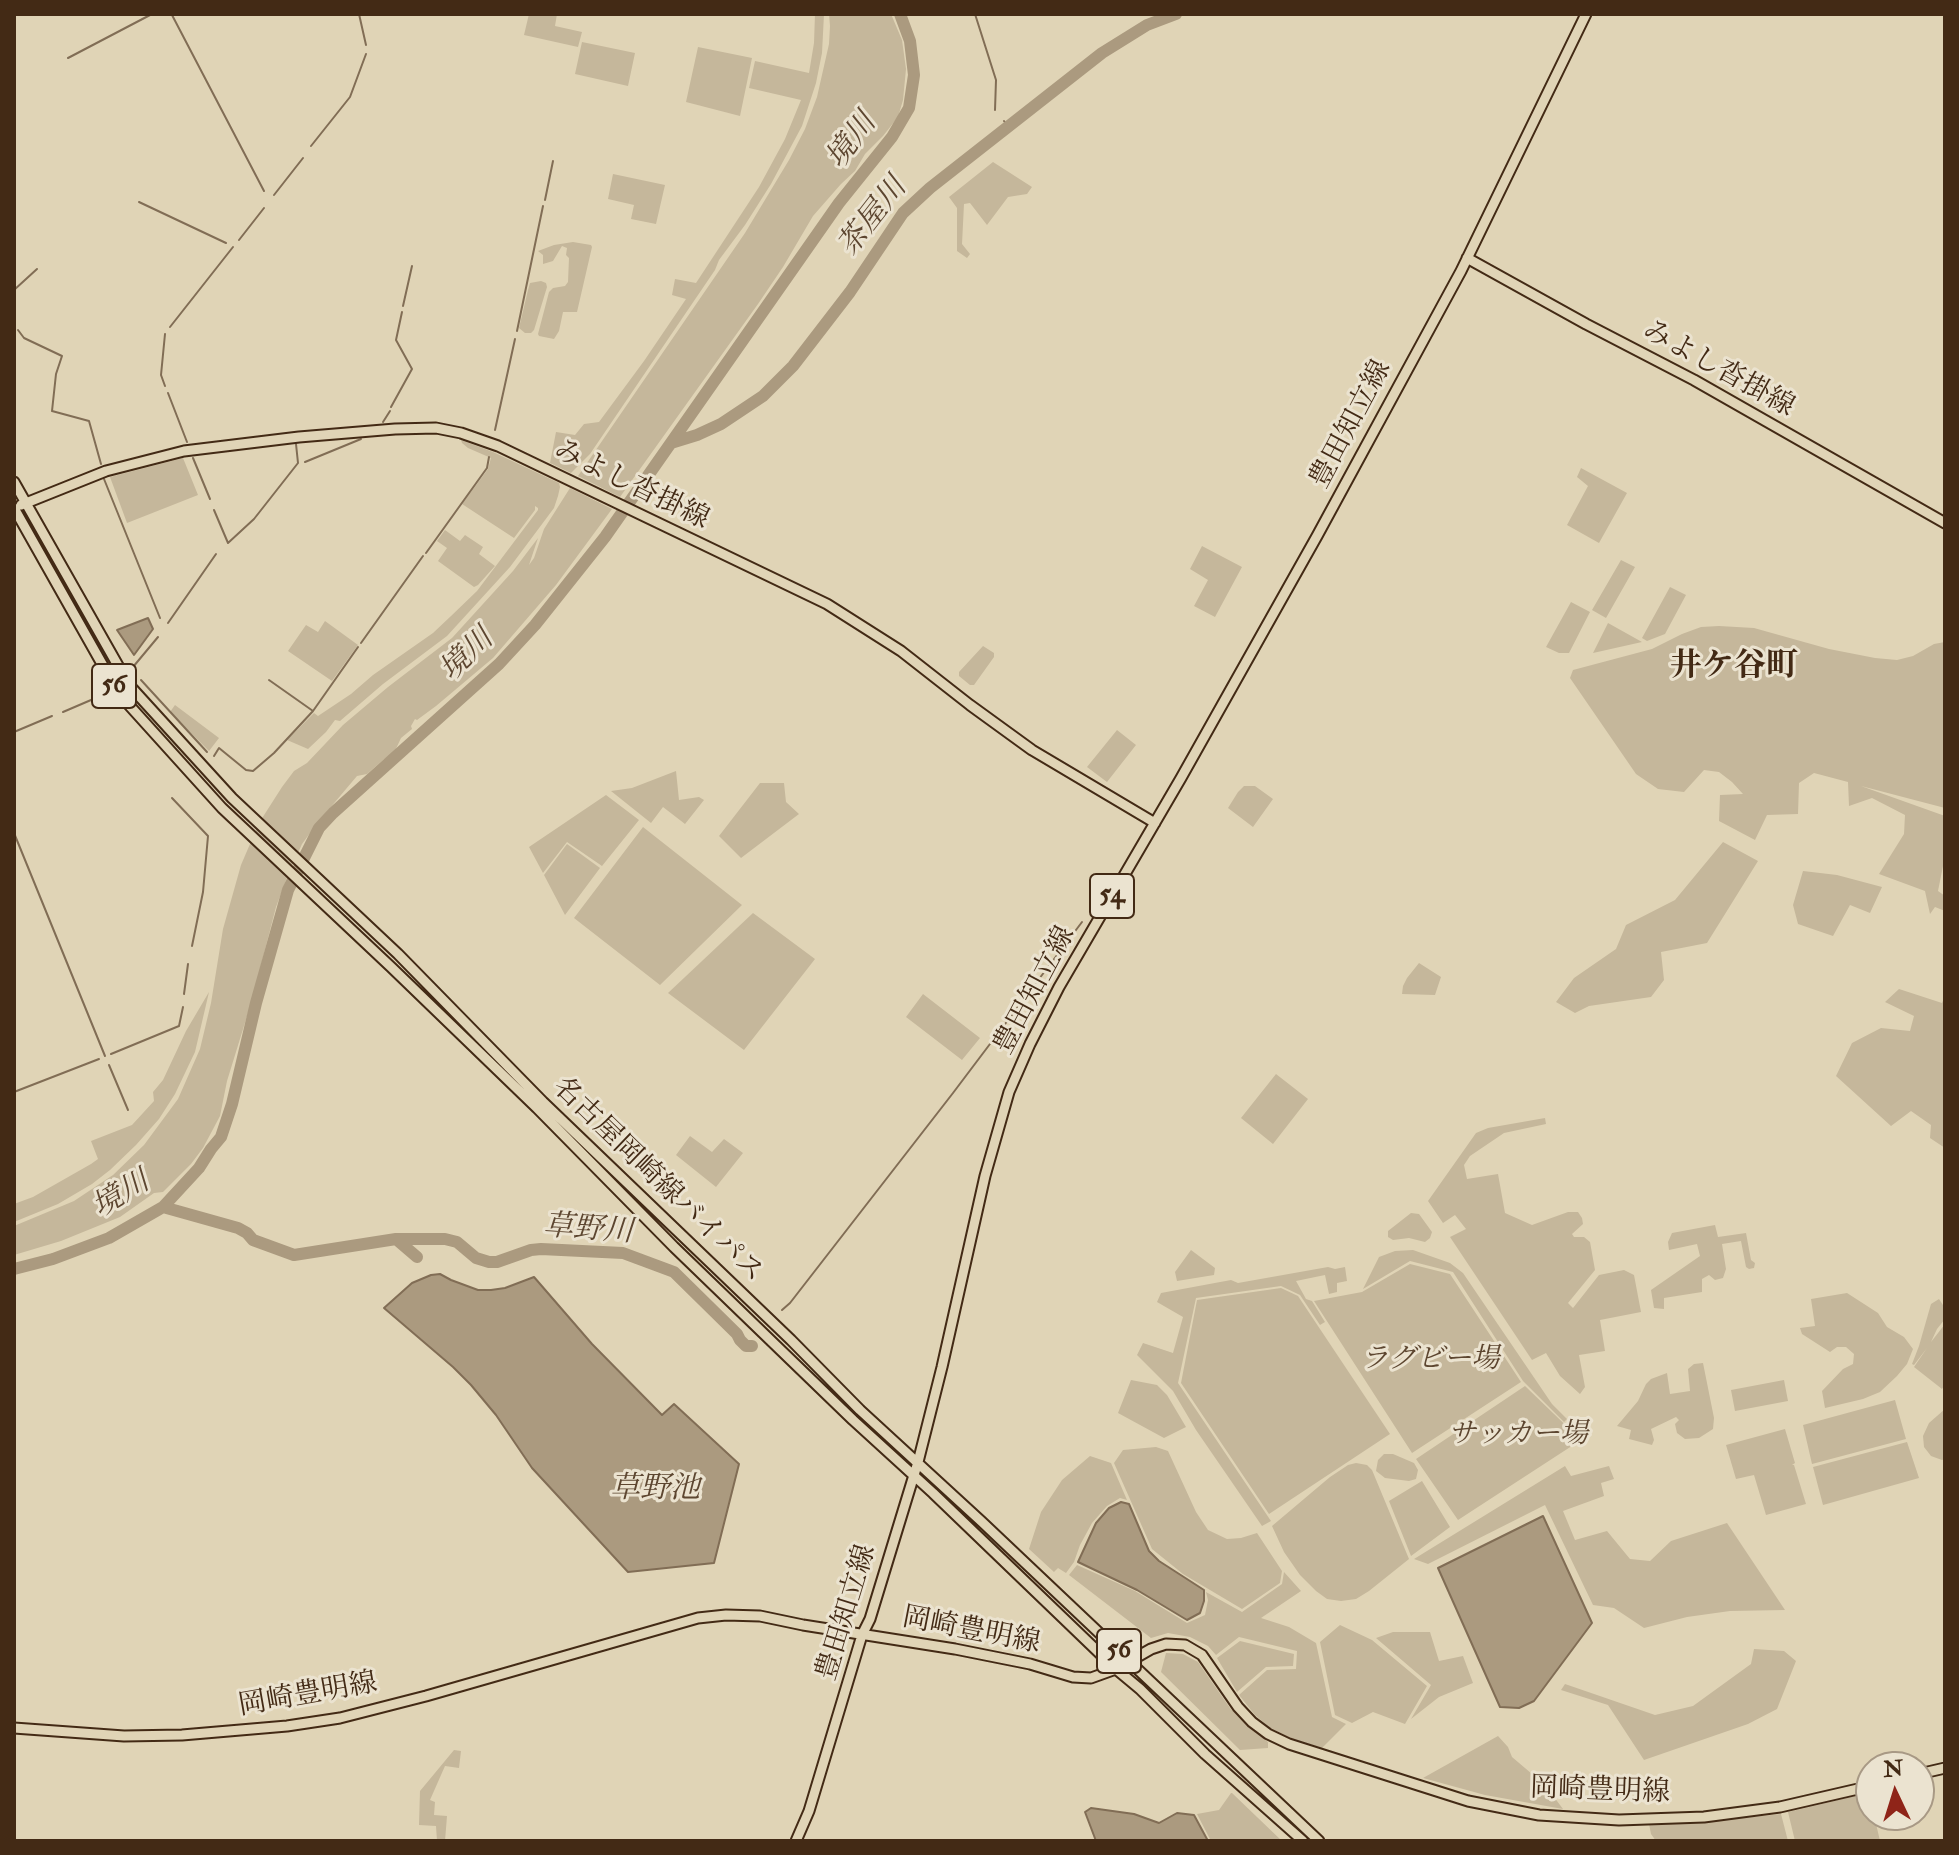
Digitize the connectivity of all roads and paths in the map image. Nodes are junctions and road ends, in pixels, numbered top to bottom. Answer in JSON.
{"nodes":[{"id":1,"x":1586,"y":14,"type":"edge"},
{"id":2,"x":1467,"y":258,"type":"junction"},
{"id":3,"x":14,"y":482,"type":"edge"},
{"id":4,"x":26,"y":503,"type":"junction"},
{"id":5,"x":14,"y":508,"type":"edge"},
{"id":6,"x":1945,"y":523,"type":"edge"},
{"id":7,"x":1155,"y":823,"type":"junction"},
{"id":8,"x":918,"y":1462,"type":"junction"},
{"id":9,"x":914,"y":1476,"type":"junction"},
{"id":10,"x":862,"y":1635,"type":"junction"},
{"id":11,"x":1129,"y":1661,"type":"junction"},
{"id":12,"x":1116,"y":1669,"type":"junction"},
{"id":13,"x":14,"y":1728,"type":"edge"},
{"id":14,"x":1855,"y":1790,"type":"edge"},
{"id":15,"x":796,"y":1841,"type":"edge"},
{"id":16,"x":1303,"y":1841,"type":"edge"},
{"id":17,"x":1319,"y":1841,"type":"edge"}],
"edges":[{"from":1,"to":2,"type":"main road","name":"豊田知立線","number":"54"},
{"from":2,"to":6,"type":"main road","name":"みよし沓掛線"},
{"from":2,"to":7,"type":"main road","name":"豊田知立線","number":"54"},
{"from":3,"to":4,"type":"main road","name":"名古屋岡崎線バイパス"},
{"from":4,"to":5,"type":"main road","name":"みよし沓掛線"},
{"from":4,"to":7,"type":"main road","name":"みよし沓掛線"},
{"from":4,"to":8,"type":"main road","name":"名古屋岡崎線バイパス","number":"56"},
{"from":5,"to":9,"type":"main road","name":"名古屋岡崎線バイパス","number":"56"},
{"from":7,"to":8,"type":"main road","name":"豊田知立線","number":"54"},
{"from":8,"to":9,"type":"main road","name":"豊田知立線","number":"54"},
{"from":8,"to":11,"type":"main road","name":"名古屋岡崎線バイパス","number":"56"},
{"from":9,"to":10,"type":"main road","name":"豊田知立線","number":"54"},
{"from":9,"to":12,"type":"main road","name":"名古屋岡崎線バイパス","number":"56"},
{"from":10,"to":12,"type":"main road","name":"岡崎豊明線"},
{"from":10,"to":13,"type":"main road","name":"岡崎豊明線"},
{"from":10,"to":15,"type":"main road","name":"豊田知立線","number":"54"},
{"from":11,"to":12,"type":"main road","name":"岡崎豊明線"},
{"from":11,"to":14,"type":"main road","name":"岡崎豊明線"},
{"from":11,"to":17,"type":"main road","name":"名古屋岡崎線バイパス","number":"56"},
{"from":12,"to":16,"type":"main road","name":"名古屋岡崎線バイパス","number":"56"}]}
